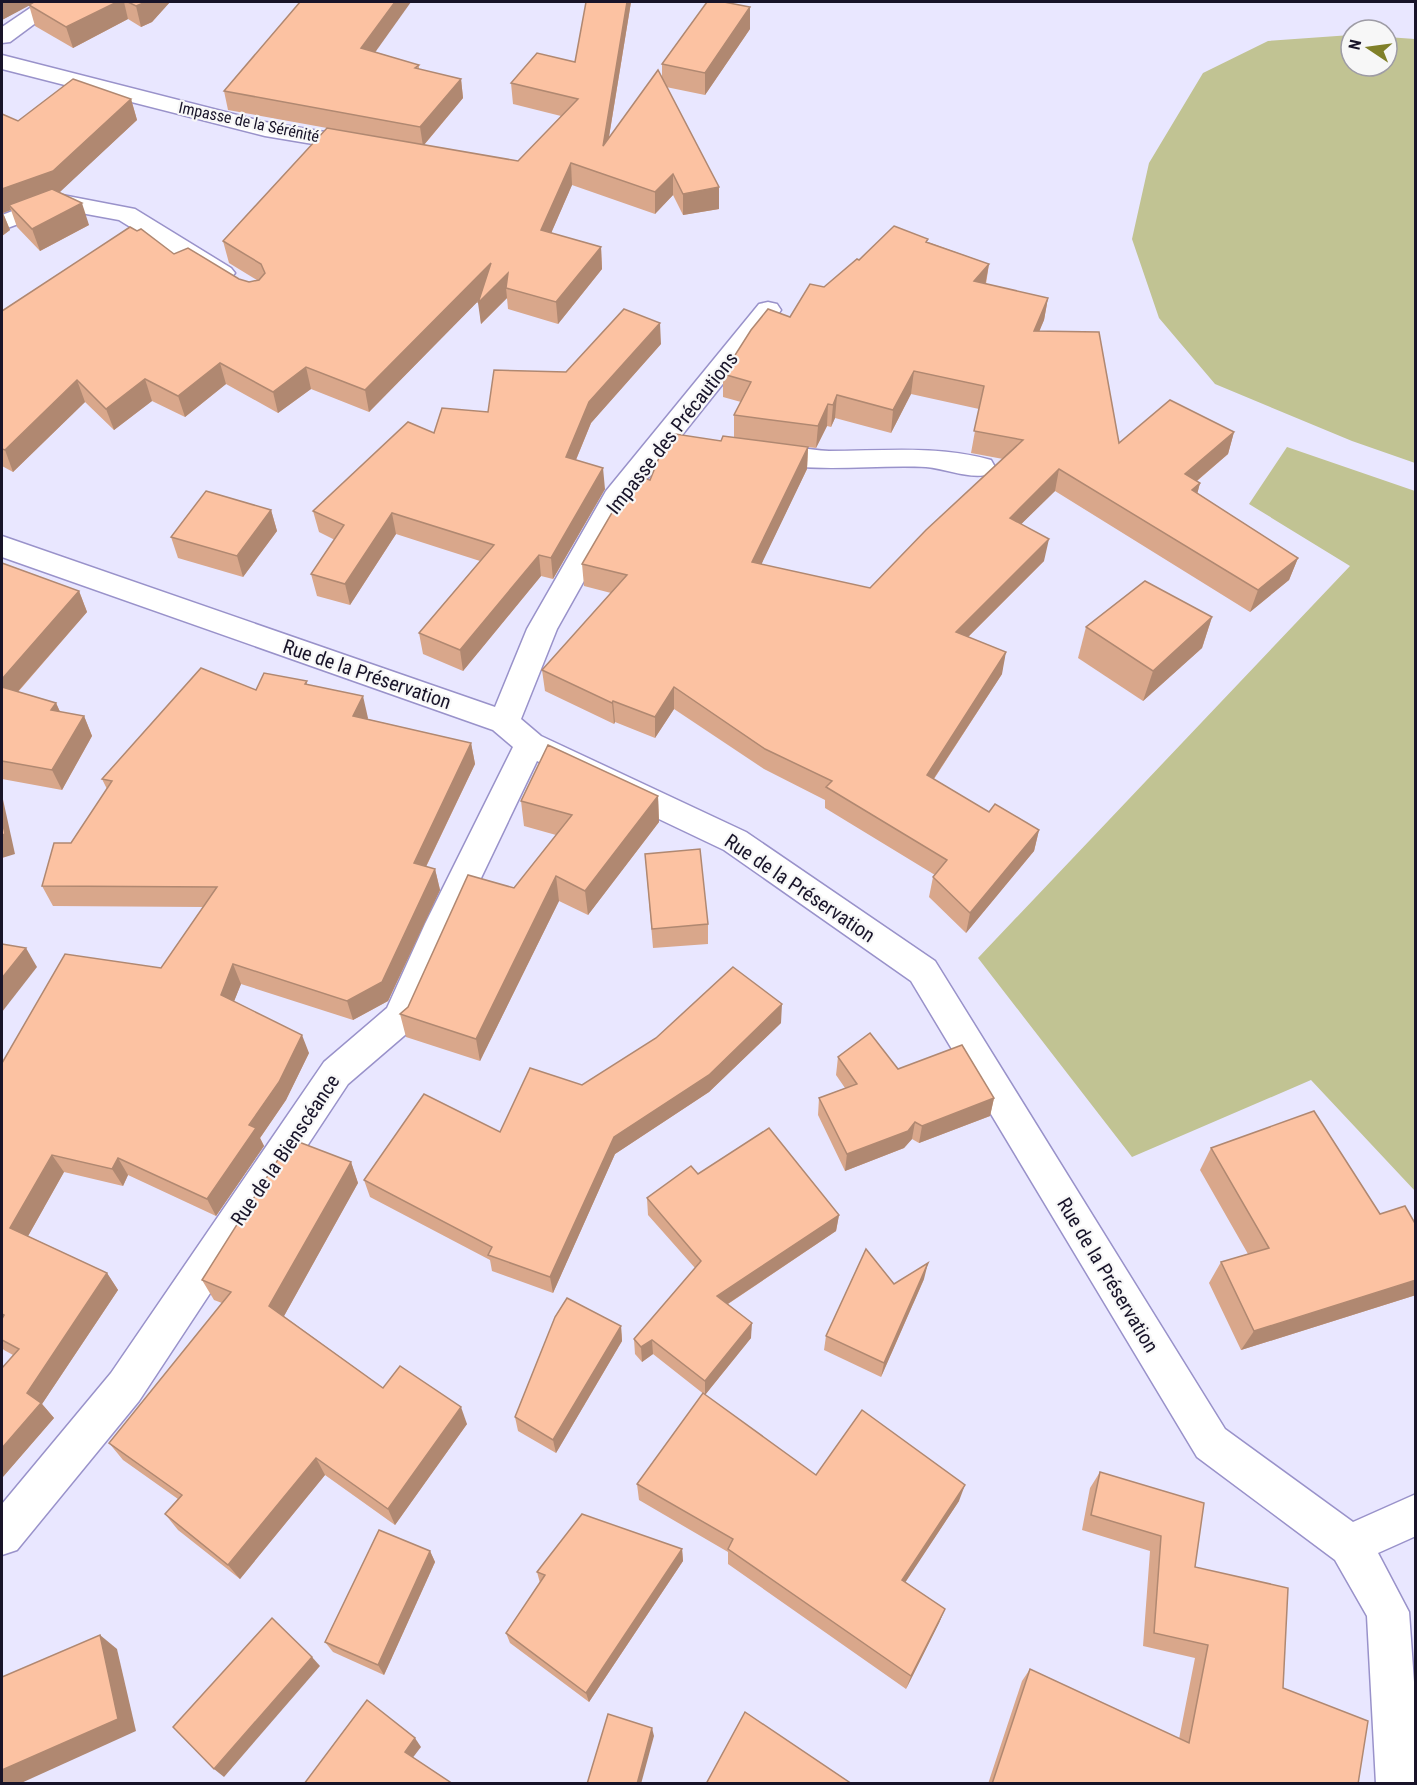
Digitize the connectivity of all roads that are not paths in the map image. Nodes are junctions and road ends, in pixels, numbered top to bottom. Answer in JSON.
{"nodes":[{"id":1,"x":53,"y":2,"type":"edge"},
{"id":2,"x":2,"y":37,"type":"edge"},
{"id":3,"x":2,"y":62,"type":"edge"},
{"id":4,"x":382,"y":148,"type":"edge"},
{"id":5,"x":2,"y":223,"type":"edge"},
{"id":6,"x":245,"y":286,"type":"edge"},
{"id":7,"x":768,"y":310,"type":"edge"},
{"id":8,"x":663,"y":440,"type":"junction"},
{"id":9,"x":698,"y":444,"type":"edge"},
{"id":10,"x":733,"y":448,"type":"edge"},
{"id":11,"x":981,"y":467,"type":"dead end"},
{"id":12,"x":2,"y":546,"type":"edge"},
{"id":13,"x":517,"y":733,"type":"junction"},
{"id":14,"x":1416,"y":1514,"type":"edge"},
{"id":15,"x":2,"y":1535,"type":"edge"},
{"id":16,"x":1350,"y":1545,"type":"junction"},
{"id":17,"x":1398,"y":1784,"type":"edge"}],
"edges":[{"from":1,"to":2,"type":"street"},
{"from":3,"to":4,"type":"street","name":"Impasse de la Sérénité"},
{"from":5,"to":6,"type":"street"},
{"from":7,"to":8,"type":"street","name":"Impasse des Précautions"},
{"from":8,"to":9,"type":"street"},
{"from":8,"to":13,"type":"street","name":"Impasse des Précautions"},
{"from":10,"to":11,"type":"street"},
{"from":12,"to":13,"type":"street","name":"Rue de la Préservation"},
{"from":13,"to":15,"type":"street","name":"Rue de la Bienscéance"},
{"from":13,"to":16,"type":"street","name":"Rue de la Préservation"},
{"from":14,"to":16,"type":"street"},
{"from":16,"to":17,"type":"street"}]}
